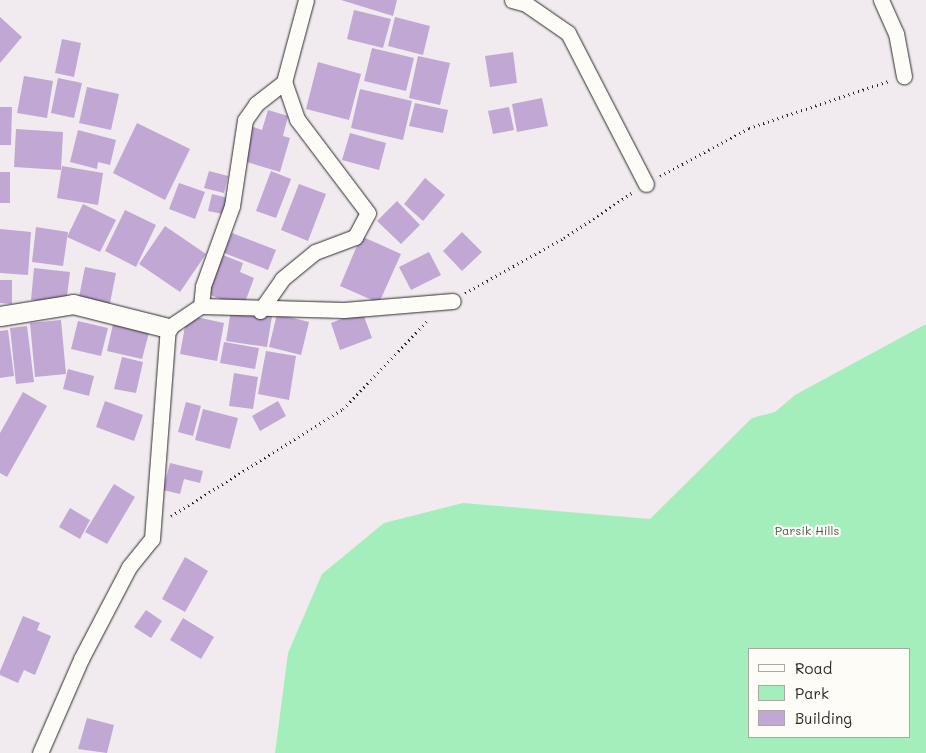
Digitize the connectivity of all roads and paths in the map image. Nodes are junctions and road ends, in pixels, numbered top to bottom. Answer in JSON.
{"nodes":[{"id":1,"x":306,"y":0,"type":"edge"},
{"id":2,"x":512,"y":0,"type":"edge"},
{"id":3,"x":881,"y":0,"type":"edge"},
{"id":4,"x":904,"y":76,"type":"joint"},
{"id":5,"x":279,"y":86,"type":"junction"},
{"id":6,"x":646,"y":184,"type":"junction"},
{"id":7,"x":453,"y":301,"type":"junction"},
{"id":8,"x":201,"y":306,"type":"junction"},
{"id":9,"x":260,"y":311,"type":"junction"},
{"id":10,"x":0,"y":316,"type":"edge"},
{"id":11,"x":168,"y":328,"type":"junction"},
{"id":12,"x":152,"y":539,"type":"junction"},
{"id":13,"x":40,"y":753,"type":"edge"}],
"edges":[{"from":1,"to":5,"type":"street"},
{"from":2,"to":6,"type":"street"},
{"from":3,"to":4,"type":"street"},
{"from":4,"to":6,"type":"path"},
{"from":5,"to":8,"type":"street"},
{"from":5,"to":9,"type":"street"},
{"from":6,"to":7,"type":"path"},
{"from":7,"to":9,"type":"street"},
{"from":7,"to":12,"type":"path"},
{"from":8,"to":9,"type":"street"},
{"from":8,"to":11,"type":"street"},
{"from":10,"to":11,"type":"street"},
{"from":11,"to":12,"type":"street"},
{"from":12,"to":13,"type":"street"}]}
